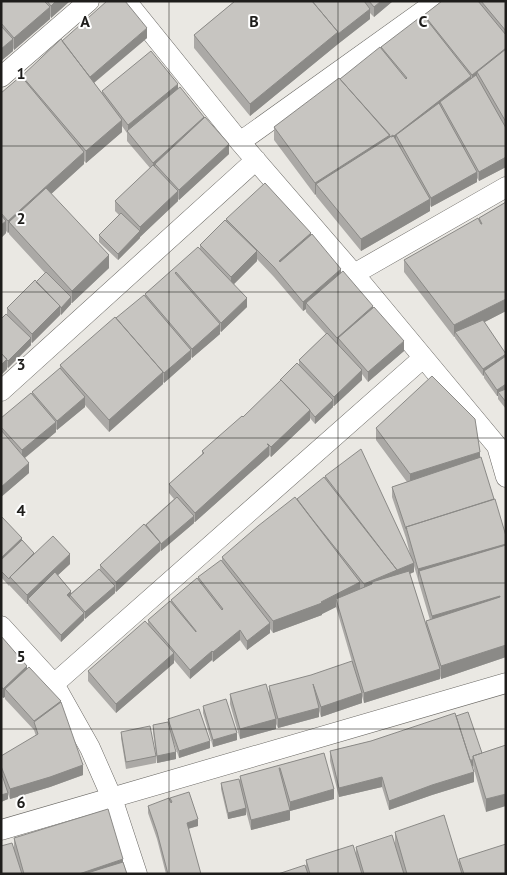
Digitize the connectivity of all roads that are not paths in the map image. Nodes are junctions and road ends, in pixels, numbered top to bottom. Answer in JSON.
{"nodes":[{"id":1,"x":89,"y":1,"type":"edge"},
{"id":2,"x":126,"y":1,"type":"edge"},
{"id":3,"x":437,"y":1,"type":"edge"},
{"id":4,"x":1,"y":77,"type":"edge"},
{"id":5,"x":240,"y":142,"type":"junction"},
{"id":6,"x":256,"y":160,"type":"junction"},
{"id":7,"x":506,"y":187,"type":"edge"},
{"id":8,"x":354,"y":274,"type":"junction"},
{"id":9,"x":423,"y":358,"type":"junction"},
{"id":10,"x":1,"y":391,"type":"edge"},
{"id":11,"x":501,"y":445,"type":"edge"},
{"id":12,"x":506,"y":477,"type":"edge"},
{"id":13,"x":1,"y":626,"type":"edge"},
{"id":14,"x":506,"y":683,"type":"edge"},
{"id":15,"x":54,"y":684,"type":"junction"},
{"id":16,"x":112,"y":798,"type":"junction"},
{"id":17,"x":1,"y":830,"type":"edge"},
{"id":18,"x":137,"y":874,"type":"edge"}],
"edges":[{"from":1,"to":4,"type":"street"},
{"from":2,"to":5,"type":"street"},
{"from":3,"to":5,"type":"street"},
{"from":5,"to":6,"type":"street"},
{"from":6,"to":8,"type":"street"},
{"from":6,"to":10,"type":"street"},
{"from":7,"to":8,"type":"street"},
{"from":8,"to":9,"type":"street"},
{"from":9,"to":11,"type":"street"},
{"from":9,"to":15,"type":"street"},
{"from":11,"to":12,"type":"street"},
{"from":13,"to":15,"type":"street"},
{"from":14,"to":16,"type":"street"},
{"from":15,"to":16,"type":"street"},
{"from":16,"to":17,"type":"street"},
{"from":16,"to":18,"type":"street"}]}
